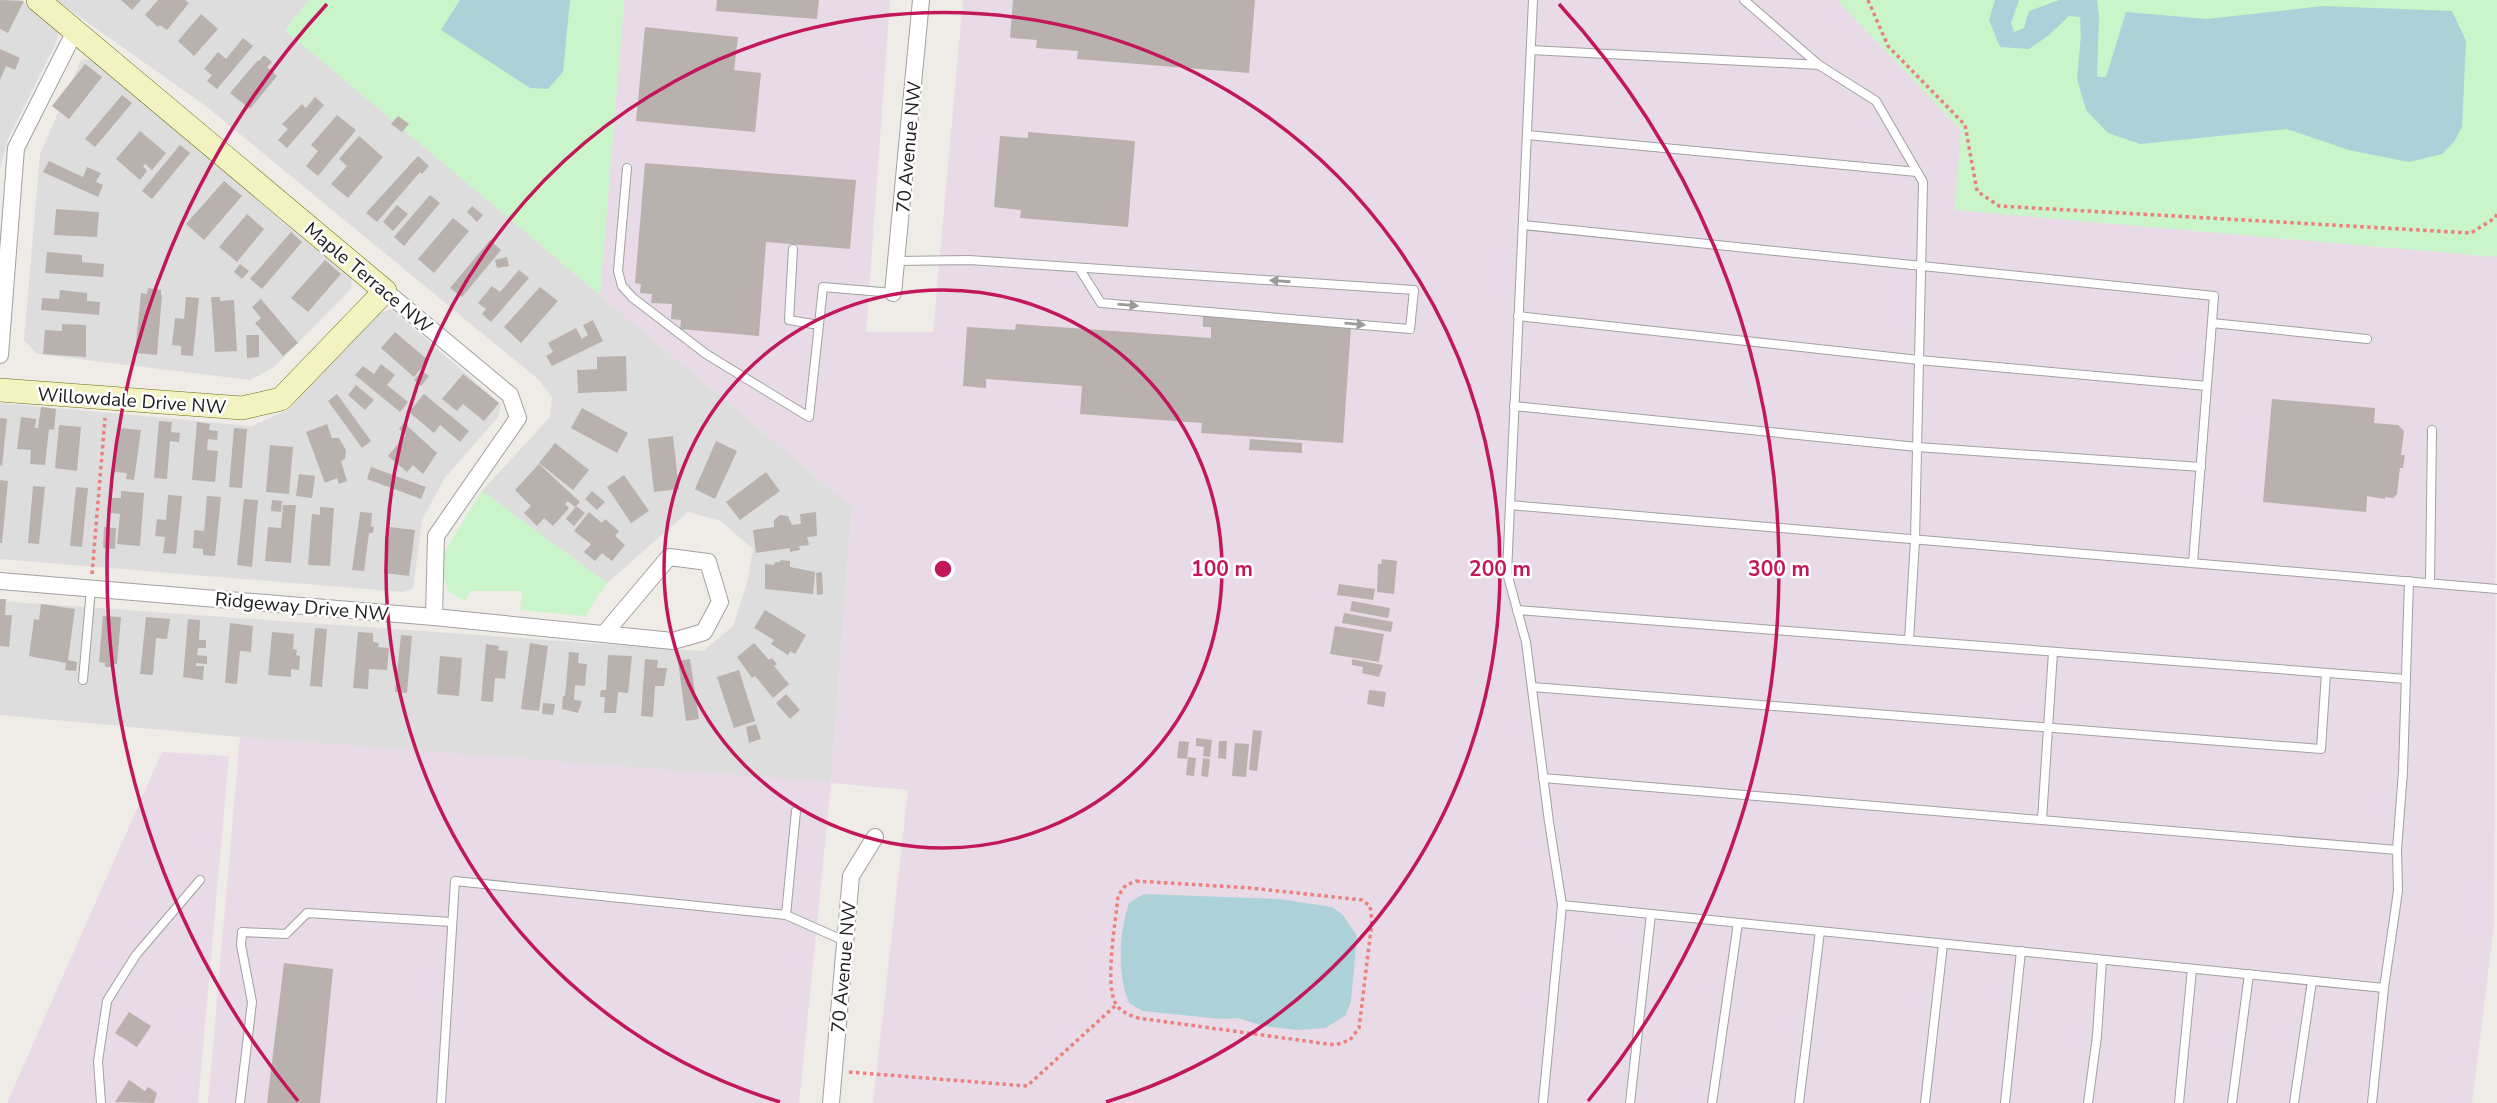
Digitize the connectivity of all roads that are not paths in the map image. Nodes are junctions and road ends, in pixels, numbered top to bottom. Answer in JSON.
{"nodes":[{"id":1,"x":38,"y":0,"type":"edge"},
{"id":2,"x":921,"y":0,"type":"edge"},
{"id":3,"x":1533,"y":0,"type":"edge"},
{"id":4,"x":1744,"y":0,"type":"edge"},
{"id":5,"x":75,"y":31,"type":"junction"},
{"id":6,"x":1531,"y":50,"type":"junction"},
{"id":7,"x":1819,"y":65,"type":"junction"},
{"id":8,"x":1527,"y":135,"type":"junction"},
{"id":9,"x":627,"y":168,"type":"dead end"},
{"id":10,"x":1917,"y":172,"type":"junction"},
{"id":11,"x":1523,"y":225,"type":"junction"},
{"id":12,"x":793,"y":249,"type":"dead end"},
{"id":13,"x":897,"y":261,"type":"junction"},
{"id":14,"x":1921,"y":265,"type":"junction"},
{"id":15,"x":1079,"y":268,"type":"junction"},
{"id":16,"x":385,"y":291,"type":"junction"},
{"id":17,"x":893,"y":293,"type":"joint"},
{"id":18,"x":1518,"y":316,"type":"junction"},
{"id":19,"x":2212,"y":323,"type":"junction"},
{"id":20,"x":819,"y":325,"type":"junction"},
{"id":21,"x":2367,"y":338,"type":"dead end"},
{"id":22,"x":0,"y":355,"type":"edge"},
{"id":23,"x":1919,"y":360,"type":"junction"},
{"id":24,"x":2207,"y":386,"type":"junction"},
{"id":25,"x":0,"y":390,"type":"edge"},
{"id":26,"x":1514,"y":406,"type":"junction"},
{"id":27,"x":2432,"y":430,"type":"dead end"},
{"id":28,"x":1917,"y":447,"type":"junction"},
{"id":29,"x":2201,"y":467,"type":"junction"},
{"id":30,"x":1510,"y":505,"type":"junction"},
{"id":31,"x":1915,"y":540,"type":"junction"},
{"id":32,"x":2193,"y":563,"type":"junction"},
{"id":33,"x":0,"y":581,"type":"edge"},
{"id":34,"x":2409,"y":581,"type":"junction"},
{"id":35,"x":2430,"y":583,"type":"junction"},
{"id":36,"x":91,"y":589,"type":"junction"},
{"id":37,"x":2497,"y":589,"type":"edge"},
{"id":38,"x":1517,"y":610,"type":"junction"},
{"id":39,"x":434,"y":617,"type":"junction"},
{"id":40,"x":604,"y":634,"type":"junction"},
{"id":41,"x":1909,"y":640,"type":"junction"},
{"id":42,"x":2053,"y":652,"type":"junction"},
{"id":43,"x":2326,"y":673,"type":"junction"},
{"id":44,"x":2406,"y":679,"type":"junction"},
{"id":45,"x":83,"y":680,"type":"dead end"},
{"id":46,"x":1532,"y":687,"type":"junction"},
{"id":47,"x":2047,"y":727,"type":"junction"},
{"id":48,"x":1543,"y":778,"type":"junction"},
{"id":49,"x":796,"y":811,"type":"dead end"},
{"id":50,"x":2042,"y":820,"type":"junction"},
{"id":51,"x":875,"y":837,"type":"dead end"},
{"id":52,"x":2397,"y":850,"type":"junction"},
{"id":53,"x":200,"y":880,"type":"dead end"},
{"id":54,"x":1562,"y":905,"type":"junction"},
{"id":55,"x":1651,"y":914,"type":"junction"},
{"id":56,"x":786,"y":915,"type":"junction"},
{"id":57,"x":452,"y":922,"type":"junction"},
{"id":58,"x":1738,"y":923,"type":"junction"},
{"id":59,"x":1821,"y":931,"type":"junction"},
{"id":60,"x":845,"y":941,"type":"junction"},
{"id":61,"x":1943,"y":944,"type":"junction"},
{"id":62,"x":2021,"y":951,"type":"junction"},
{"id":63,"x":2102,"y":960,"type":"junction"},
{"id":64,"x":2192,"y":969,"type":"junction"},
{"id":65,"x":2249,"y":974,"type":"junction"},
{"id":66,"x":2312,"y":981,"type":"junction"},
{"id":67,"x":2384,"y":988,"type":"junction"},
{"id":68,"x":101,"y":1103,"type":"edge"},
{"id":69,"x":240,"y":1103,"type":"edge"},
{"id":70,"x":441,"y":1103,"type":"edge"},
{"id":71,"x":831,"y":1103,"type":"edge"},
{"id":72,"x":1543,"y":1103,"type":"edge"},
{"id":73,"x":1630,"y":1103,"type":"edge"},
{"id":74,"x":1712,"y":1103,"type":"edge"},
{"id":75,"x":1798,"y":1103,"type":"edge"},
{"id":76,"x":1925,"y":1103,"type":"edge"},
{"id":77,"x":2005,"y":1103,"type":"edge"},
{"id":78,"x":2088,"y":1103,"type":"edge"},
{"id":79,"x":2179,"y":1103,"type":"edge"},
{"id":80,"x":2232,"y":1103,"type":"edge"},
{"id":81,"x":2294,"y":1103,"type":"edge"},
{"id":82,"x":2372,"y":1103,"type":"edge"}],
"edges":[{"from":1,"to":5,"type":"street","name":"Maple Terrace NW"},
{"from":2,"to":13,"type":"street","name":"70 Avenue NW"},
{"from":3,"to":6,"type":"lane"},
{"from":4,"to":7,"type":"lane"},
{"from":5,"to":16,"type":"street","name":"Maple Terrace NW"},
{"from":5,"to":22,"type":"street"},
{"from":6,"to":7,"type":"lane"},
{"from":6,"to":8,"type":"lane"},
{"from":7,"to":10,"type":"lane"},
{"from":8,"to":10,"type":"lane"},
{"from":8,"to":11,"type":"lane"},
{"from":9,"to":20,"type":"lane"},
{"from":10,"to":14,"type":"lane"},
{"from":11,"to":14,"type":"lane"},
{"from":11,"to":18,"type":"lane"},
{"from":12,"to":20,"type":"lane"},
{"from":13,"to":15,"type":"lane"},
{"from":13,"to":17,"type":"street","name":"70 Avenue NW"},
{"from":14,"to":19,"type":"lane"},
{"from":14,"to":23,"type":"lane"},
{"from":15,"to":15,"type":"lane","one_way":true},
{"from":16,"to":25,"type":"street","name":"Willowdale Drive NW"},
{"from":16,"to":39,"type":"street","name":"Maple Terrace NW"},
{"from":17,"to":20,"type":"lane"},
{"from":18,"to":23,"type":"lane"},
{"from":18,"to":26,"type":"lane"},
{"from":19,"to":21,"type":"lane"},
{"from":19,"to":24,"type":"lane"},
{"from":23,"to":24,"type":"lane"},
{"from":23,"to":28,"type":"lane"},
{"from":24,"to":29,"type":"lane"},
{"from":26,"to":28,"type":"lane"},
{"from":26,"to":30,"type":"lane"},
{"from":27,"to":35,"type":"lane"},
{"from":28,"to":29,"type":"lane"},
{"from":28,"to":31,"type":"lane"},
{"from":29,"to":32,"type":"lane"},
{"from":30,"to":31,"type":"lane"},
{"from":30,"to":38,"type":"lane"},
{"from":31,"to":32,"type":"lane"},
{"from":31,"to":41,"type":"lane"},
{"from":32,"to":34,"type":"lane"},
{"from":33,"to":36,"type":"street","name":"Ridgeway Drive NW"},
{"from":34,"to":35,"type":"lane"},
{"from":34,"to":44,"type":"lane"},
{"from":35,"to":37,"type":"lane"},
{"from":36,"to":39,"type":"street","name":"Ridgeway Drive NW"},
{"from":36,"to":45,"type":"lane"},
{"from":38,"to":41,"type":"lane"},
{"from":38,"to":46,"type":"lane"},
{"from":39,"to":40,"type":"street","name":"Ridgeway Drive NW"},
{"from":40,"to":40,"type":"street","name":"Ridgeway Drive NW"},
{"from":41,"to":42,"type":"lane"},
{"from":42,"to":43,"type":"lane"},
{"from":42,"to":47,"type":"lane"},
{"from":43,"to":44,"type":"lane"},
{"from":43,"to":47,"type":"lane"},
{"from":44,"to":52,"type":"lane"},
{"from":46,"to":47,"type":"lane"},
{"from":46,"to":48,"type":"lane"},
{"from":47,"to":50,"type":"lane"},
{"from":48,"to":50,"type":"lane"},
{"from":48,"to":54,"type":"lane"},
{"from":49,"to":56,"type":"lane"},
{"from":50,"to":52,"type":"lane"},
{"from":51,"to":60,"type":"street","name":"70 Avenue NW"},
{"from":52,"to":67,"type":"lane"},
{"from":53,"to":68,"type":"lane"},
{"from":54,"to":55,"type":"lane"},
{"from":54,"to":72,"type":"lane"},
{"from":55,"to":58,"type":"lane"},
{"from":55,"to":73,"type":"lane"},
{"from":56,"to":57,"type":"lane"},
{"from":56,"to":60,"type":"lane"},
{"from":57,"to":69,"type":"lane"},
{"from":57,"to":70,"type":"lane"},
{"from":58,"to":59,"type":"lane"},
{"from":58,"to":74,"type":"lane"},
{"from":59,"to":61,"type":"lane"},
{"from":59,"to":75,"type":"lane"},
{"from":60,"to":71,"type":"street","name":"70 Avenue NW"},
{"from":61,"to":62,"type":"lane"},
{"from":61,"to":76,"type":"lane"},
{"from":62,"to":63,"type":"lane"},
{"from":62,"to":77,"type":"lane"},
{"from":63,"to":64,"type":"lane"},
{"from":63,"to":78,"type":"lane"},
{"from":64,"to":65,"type":"lane"},
{"from":64,"to":79,"type":"lane"},
{"from":65,"to":66,"type":"lane"},
{"from":65,"to":80,"type":"lane"},
{"from":66,"to":67,"type":"lane"},
{"from":66,"to":81,"type":"lane"},
{"from":67,"to":82,"type":"lane"}]}
